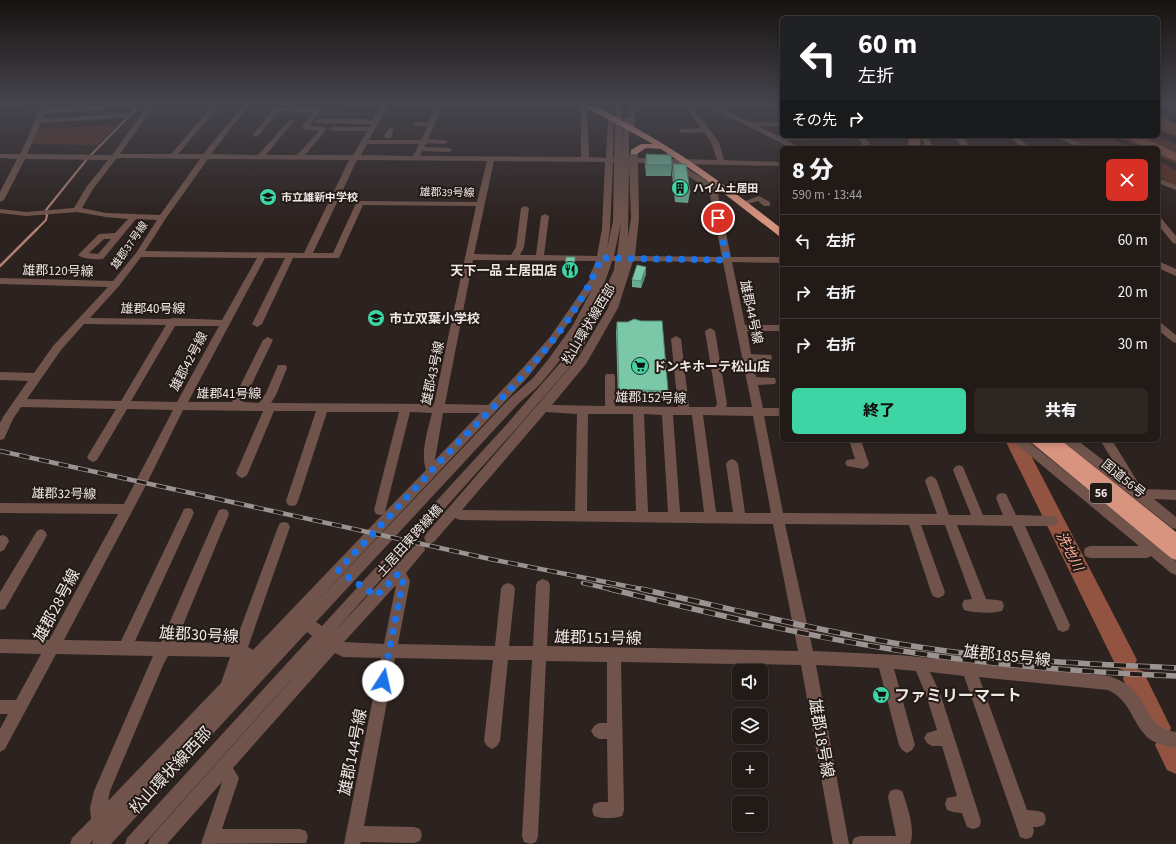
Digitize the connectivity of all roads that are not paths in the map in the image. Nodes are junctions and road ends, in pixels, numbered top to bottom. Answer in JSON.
{"nodes":[{"id":1,"x":29,"y":142,"type":"edge"},
{"id":2,"x":125,"y":142,"type":"edge"},
{"id":3,"x":185,"y":142,"type":"edge"},
{"id":4,"x":217,"y":142,"type":"edge"},
{"id":5,"x":273,"y":142,"type":"edge"},
{"id":6,"x":312,"y":142,"type":"edge"},
{"id":7,"x":364,"y":142,"type":"edge"},
{"id":8,"x":403,"y":142,"type":"edge"},
{"id":9,"x":424,"y":142,"type":"edge"},
{"id":10,"x":443,"y":142,"type":"edge"},
{"id":11,"x":586,"y":142,"type":"edge"},
{"id":12,"x":610,"y":142,"type":"edge"},
{"id":13,"x":620,"y":142,"type":"edge"},
{"id":14,"x":626,"y":142,"type":"edge"},
{"id":15,"x":633,"y":142,"type":"edge"},
{"id":16,"x":658,"y":142,"type":"edge"},
{"id":17,"x":666,"y":142,"type":"edge"},
{"id":18,"x":715,"y":142,"type":"edge"},
{"id":19,"x":664,"y":147,"type":"junction"},
{"id":20,"x":421,"y":148,"type":"junction"},
{"id":21,"x":448,"y":150,"type":"dead end"},
{"id":22,"x":357,"y":154,"type":"junction"},
{"id":23,"x":0,"y":156,"type":"edge"},
{"id":24,"x":22,"y":156,"type":"junction"},
{"id":25,"x":173,"y":156,"type":"junction"},
{"id":26,"x":206,"y":156,"type":"junction"},
{"id":27,"x":634,"y":156,"type":"junction"},
{"id":28,"x":114,"y":157,"type":"junction"},
{"id":29,"x":260,"y":157,"type":"junction"},
{"id":30,"x":299,"y":157,"type":"junction"},
{"id":31,"x":491,"y":159,"type":"junction"},
{"id":32,"x":585,"y":160,"type":"junction"},
{"id":33,"x":609,"y":160,"type":"junction"},
{"id":34,"x":669,"y":161,"type":"junction"},
{"id":35,"x":684,"y":161,"type":"junction"},
{"id":36,"x":700,"y":161,"type":"junction"},
{"id":37,"x":721,"y":162,"type":"junction"},
{"id":38,"x":780,"y":164,"type":"edge"},
{"id":39,"x":1160,"y":181,"type":"edge"},
{"id":40,"x":622,"y":182,"type":"junction"},
{"id":41,"x":1160,"y":185,"type":"edge"},
{"id":42,"x":1176,"y":188,"type":"edge"},
{"id":43,"x":1176,"y":192,"type":"edge"},
{"id":44,"x":0,"y":200,"type":"edge"},
{"id":45,"x":748,"y":202,"type":"junction"},
{"id":46,"x":480,"y":204,"type":"junction"},
{"id":47,"x":767,"y":204,"type":"dead end"},
{"id":48,"x":77,"y":210,"type":"junction"},
{"id":49,"x":0,"y":211,"type":"edge"},
{"id":50,"x":522,"y":212,"type":"dead end"},
{"id":51,"x":545,"y":216,"type":"dead end"},
{"id":52,"x":133,"y":218,"type":"junction"},
{"id":53,"x":162,"y":218,"type":"junction"},
{"id":54,"x":1160,"y":222,"type":"edge"},
{"id":55,"x":780,"y":223,"type":"edge"},
{"id":56,"x":780,"y":232,"type":"edge"},
{"id":57,"x":1174,"y":234,"type":"edge"},
{"id":58,"x":118,"y":236,"type":"dead end"},
{"id":59,"x":138,"y":254,"type":"junction"},
{"id":60,"x":262,"y":256,"type":"junction"},
{"id":61,"x":290,"y":256,"type":"junction"},
{"id":62,"x":307,"y":256,"type":"junction"},
{"id":63,"x":470,"y":257,"type":"junction"},
{"id":64,"x":514,"y":257,"type":"junction"},
{"id":65,"x":539,"y":258,"type":"junction"},
{"id":66,"x":605,"y":258,"type":"junction"},
{"id":67,"x":620,"y":258,"type":"junction"},
{"id":68,"x":630,"y":258,"type":"junction"},
{"id":69,"x":727,"y":260,"type":"junction"},
{"id":70,"x":780,"y":260,"type":"edge"},
{"id":71,"x":1160,"y":265,"type":"edge"},
{"id":72,"x":1176,"y":274,"type":"edge"},
{"id":73,"x":0,"y":281,"type":"edge"},
{"id":74,"x":592,"y":281,"type":"junction"},
{"id":75,"x":116,"y":284,"type":"junction"},
{"id":76,"x":618,"y":292,"type":"junction"},
{"id":77,"x":81,"y":321,"type":"junction"},
{"id":78,"x":173,"y":321,"type":"junction"},
{"id":79,"x":224,"y":323,"type":"junction"},
{"id":80,"x":257,"y":324,"type":"dead end"},
{"id":81,"x":1160,"y":326,"type":"edge"},
{"id":82,"x":741,"y":328,"type":"junction"},
{"id":83,"x":780,"y":328,"type":"edge"},
{"id":84,"x":710,"y":331,"type":"dead end"},
{"id":85,"x":1174,"y":337,"type":"edge"},
{"id":86,"x":676,"y":339,"type":"dead end"},
{"id":87,"x":268,"y":340,"type":"dead end"},
{"id":88,"x":571,"y":358,"type":"junction"},
{"id":89,"x":747,"y":358,"type":"junction"},
{"id":90,"x":767,"y":358,"type":"dead end"},
{"id":91,"x":282,"y":368,"type":"dead end"},
{"id":92,"x":0,"y":376,"type":"edge"},
{"id":93,"x":36,"y":377,"type":"junction"},
{"id":94,"x":610,"y":377,"type":"dead end"},
{"id":95,"x":752,"y":381,"type":"junction"},
{"id":96,"x":771,"y":381,"type":"dead end"},
{"id":97,"x":514,"y":401,"type":"junction"},
{"id":98,"x":18,"y":403,"type":"junction"},
{"id":99,"x":123,"y":405,"type":"junction"},
{"id":100,"x":180,"y":406,"type":"junction"},
{"id":101,"x":235,"y":407,"type":"junction"},
{"id":102,"x":266,"y":407,"type":"junction"},
{"id":103,"x":323,"y":407,"type":"junction"},
{"id":104,"x":544,"y":407,"type":"junction"},
{"id":105,"x":406,"y":408,"type":"junction"},
{"id":106,"x":439,"y":408,"type":"junction"},
{"id":107,"x":528,"y":408,"type":"joint"},
{"id":108,"x":583,"y":409,"type":"junction"},
{"id":109,"x":610,"y":410,"type":"junction"},
{"id":110,"x":638,"y":410,"type":"junction"},
{"id":111,"x":667,"y":411,"type":"junction"},
{"id":112,"x":684,"y":411,"type":"junction"},
{"id":113,"x":697,"y":411,"type":"junction"},
{"id":114,"x":484,"y":412,"type":"junction"},
{"id":115,"x":718,"y":412,"type":"junction"},
{"id":116,"x":758,"y":412,"type":"junction"},
{"id":117,"x":780,"y":412,"type":"edge"},
{"id":118,"x":0,"y":436,"type":"edge"},
{"id":119,"x":518,"y":436,"type":"junction"},
{"id":120,"x":856,"y":442,"type":"edge"},
{"id":121,"x":1021,"y":442,"type":"edge"},
{"id":122,"x":1039,"y":442,"type":"edge"},
{"id":123,"x":1054,"y":442,"type":"edge"},
{"id":124,"x":1072,"y":442,"type":"edge"},
{"id":125,"x":1107,"y":442,"type":"edge"},
{"id":126,"x":93,"y":457,"type":"dead end"},
{"id":127,"x":851,"y":463,"type":"dead end"},
{"id":128,"x":732,"y":464,"type":"dead end"},
{"id":129,"x":432,"y":470,"type":"junction"},
{"id":130,"x":958,"y":470,"type":"dead end"},
{"id":131,"x":242,"y":473,"type":"dead end"},
{"id":132,"x":931,"y":481,"type":"dead end"},
{"id":133,"x":142,"y":482,"type":"joint"},
{"id":134,"x":469,"y":492,"type":"junction"},
{"id":135,"x":1139,"y":494,"type":"junction"},
{"id":136,"x":1176,"y":494,"type":"edge"},
{"id":137,"x":1002,"y":498,"type":"dead end"},
{"id":138,"x":292,"y":501,"type":"dead end"},
{"id":139,"x":0,"y":508,"type":"edge"},
{"id":140,"x":127,"y":509,"type":"junction"},
{"id":141,"x":380,"y":510,"type":"dead end"},
{"id":142,"x":453,"y":511,"type":"junction"},
{"id":143,"x":188,"y":513,"type":"dead end"},
{"id":144,"x":223,"y":514,"type":"dead end"},
{"id":145,"x":581,"y":516,"type":"junction"},
{"id":146,"x":642,"y":517,"type":"junction"},
{"id":147,"x":674,"y":517,"type":"junction"},
{"id":148,"x":711,"y":517,"type":"junction"},
{"id":149,"x":740,"y":518,"type":"junction"},
{"id":150,"x":778,"y":518,"type":"junction"},
{"id":151,"x":913,"y":520,"type":"junction"},
{"id":152,"x":947,"y":520,"type":"junction"},
{"id":153,"x":979,"y":520,"type":"junction"},
{"id":154,"x":1014,"y":521,"type":"junction"},
{"id":155,"x":1052,"y":521,"type":"dead end"},
{"id":156,"x":1176,"y":524,"type":"edge"},
{"id":157,"x":284,"y":526,"type":"dead end"},
{"id":158,"x":42,"y":535,"type":"dead end"},
{"id":159,"x":430,"y":538,"type":"dead end"},
{"id":160,"x":1173,"y":545,"type":"edge"},
{"id":161,"x":1152,"y":549,"type":"junction"},
{"id":162,"x":419,"y":550,"type":"dead end"},
{"id":163,"x":1090,"y":552,"type":"dead end"},
{"id":164,"x":1176,"y":569,"type":"edge"},
{"id":165,"x":338,"y":570,"type":"junction"},
{"id":166,"x":399,"y":573,"type":"junction"},
{"id":167,"x":543,"y":585,"type":"dead end"},
{"id":168,"x":508,"y":589,"type":"dead end"},
{"id":169,"x":938,"y":592,"type":"dead end"},
{"id":170,"x":376,"y":596,"type":"junction"},
{"id":171,"x":0,"y":604,"type":"edge"},
{"id":172,"x":997,"y":606,"type":"dead end"},
{"id":173,"x":295,"y":615,"type":"junction"},
{"id":174,"x":1063,"y":625,"type":"dead end"},
{"id":175,"x":802,"y":632,"type":"joint"},
{"id":176,"x":333,"y":644,"type":"junction"},
{"id":177,"x":0,"y":646,"type":"edge"},
{"id":178,"x":53,"y":647,"type":"junction"},
{"id":179,"x":125,"y":648,"type":"junction"},
{"id":180,"x":165,"y":649,"type":"junction"},
{"id":181,"x":240,"y":650,"type":"junction"},
{"id":182,"x":389,"y":651,"type":"junction"},
{"id":183,"x":502,"y":653,"type":"junction"},
{"id":184,"x":539,"y":654,"type":"junction"},
{"id":185,"x":614,"y":656,"type":"junction"},
{"id":186,"x":807,"y":658,"type":"junction"},
{"id":187,"x":254,"y":659,"type":"junction"},
{"id":188,"x":886,"y":662,"type":"junction"},
{"id":189,"x":921,"y":664,"type":"junction"},
{"id":190,"x":969,"y":669,"type":"junction"},
{"id":191,"x":226,"y":688,"type":"junction"},
{"id":192,"x":240,"y":695,"type":"joint"},
{"id":193,"x":0,"y":707,"type":"edge"},
{"id":194,"x":20,"y":707,"type":"junction"},
{"id":195,"x":258,"y":707,"type":"joint"},
{"id":196,"x":599,"y":731,"type":"dead end"},
{"id":197,"x":615,"y":731,"type":"junction"},
{"id":198,"x":932,"y":738,"type":"dead end"},
{"id":199,"x":947,"y":738,"type":"junction"},
{"id":200,"x":1176,"y":740,"type":"edge"},
{"id":201,"x":492,"y":741,"type":"dead end"},
{"id":202,"x":0,"y":744,"type":"edge"},
{"id":203,"x":907,"y":745,"type":"dead end"},
{"id":204,"x":223,"y":768,"type":"junction"},
{"id":205,"x":896,"y":797,"type":"dead end"},
{"id":206,"x":600,"y":810,"type":"dead end"},
{"id":207,"x":1038,"y":819,"type":"dead end"},
{"id":208,"x":100,"y":821,"type":"junction"},
{"id":209,"x":973,"y":821,"type":"dead end"},
{"id":210,"x":414,"y":835,"type":"dead end"},
{"id":211,"x":530,"y":836,"type":"dead end"},
{"id":212,"x":300,"y":837,"type":"dead end"},
{"id":213,"x":353,"y":839,"type":"edge"},
{"id":214,"x":210,"y":841,"type":"edge"},
{"id":215,"x":78,"y":844,"type":"edge"},
{"id":216,"x":100,"y":844,"type":"edge"},
{"id":217,"x":133,"y":844,"type":"edge"},
{"id":218,"x":156,"y":844,"type":"edge"},
{"id":219,"x":841,"y":844,"type":"edge"},
{"id":220,"x":860,"y":844,"type":"edge"}],
"edges":[{"from":1,"to":24,"type":"street"},
{"from":2,"to":28,"type":"street"},
{"from":3,"to":25,"type":"street"},
{"from":4,"to":26,"type":"street"},
{"from":5,"to":29,"type":"street"},
{"from":6,"to":30,"type":"street"},
{"from":7,"to":22,"type":"street"},
{"from":8,"to":20,"type":"street"},
{"from":9,"to":20,"type":"street"},
{"from":10,"to":20,"type":"street"},
{"from":11,"to":32,"type":"street"},
{"from":12,"to":33,"type":"street"},
{"from":13,"to":40,"type":"street"},
{"from":14,"to":40,"type":"street"},
{"from":15,"to":27,"type":"street"},
{"from":16,"to":19,"type":"highway"},
{"from":17,"to":36,"type":"highway"},
{"from":18,"to":37,"type":"street"},
{"from":19,"to":27,"type":"highway"},
{"from":19,"to":35,"type":"highway"},
{"from":20,"to":21,"type":"street"},
{"from":20,"to":22,"type":"street"},
{"from":20,"to":31,"type":"street"},
{"from":22,"to":30,"type":"street"},
{"from":22,"to":62,"type":"street"},
{"from":23,"to":24,"type":"street"},
{"from":24,"to":28,"type":"street"},
{"from":24,"to":44,"type":"street"},
{"from":25,"to":26,"type":"street"},
{"from":25,"to":28,"type":"street"},
{"from":26,"to":29,"type":"street"},
{"from":26,"to":53,"type":"street"},
{"from":27,"to":33,"type":"street"},
{"from":27,"to":34,"type":"street"},
{"from":27,"to":68,"type":"street"},
{"from":28,"to":48,"type":"street"},
{"from":29,"to":30,"type":"street"},
{"from":31,"to":32,"type":"street"},
{"from":31,"to":46,"type":"street"},
{"from":32,"to":33,"type":"street"},
{"from":33,"to":66,"type":"street"},
{"from":34,"to":35,"type":"street"},
{"from":34,"to":69,"type":"street","name":"雄郡44号線"},
{"from":35,"to":36,"type":"street"},
{"from":35,"to":45,"type":"highway"},
{"from":36,"to":37,"type":"street"},
{"from":36,"to":45,"type":"highway"},
{"from":37,"to":38,"type":"street"},
{"from":39,"to":42,"type":"street"},
{"from":40,"to":66,"type":"street","name":"松山環状線西部"},
{"from":40,"to":67,"type":"street","name":"松山環状線西部"},
{"from":41,"to":43,"type":"street"},
{"from":45,"to":47,"type":"street"},
{"from":45,"to":55,"type":"highway"},
{"from":45,"to":56,"type":"highway"},
{"from":46,"to":62,"type":"street","name":"雄郡39号線"},
{"from":46,"to":63,"type":"street","name":"雄郡39号線"},
{"from":48,"to":49,"type":"street","name":"雄郡37号線"},
{"from":48,"to":52,"type":"street","name":"雄郡37号線"},
{"from":50,"to":64,"type":"street"},
{"from":51,"to":65,"type":"street"},
{"from":52,"to":53,"type":"street","name":"雄郡37号線"},
{"from":52,"to":58,"type":"street"},
{"from":53,"to":59,"type":"street","name":"雄郡37号線"},
{"from":54,"to":57,"type":"street"},
{"from":59,"to":60,"type":"street","name":"雄郡39号線"},
{"from":59,"to":75,"type":"street","name":"雄郡37号線"},
{"from":60,"to":61,"type":"street","name":"雄郡39号線"},
{"from":60,"to":79,"type":"street","name":"雄郡42号線"},
{"from":61,"to":62,"type":"street","name":"雄郡39号線"},
{"from":61,"to":80,"type":"street"},
{"from":63,"to":64,"type":"street"},
{"from":63,"to":106,"type":"street","name":"雄郡43号線"},
{"from":64,"to":65,"type":"street"},
{"from":65,"to":66,"type":"street"},
{"from":66,"to":67,"type":"street"},
{"from":66,"to":74,"type":"street"},
{"from":66,"to":97,"type":"street","name":"松山環状線西部"},
{"from":67,"to":68,"type":"street"},
{"from":67,"to":88,"type":"street","name":"松山環状線西部"},
{"from":68,"to":69,"type":"street"},
{"from":68,"to":76,"type":"street"},
{"from":69,"to":70,"type":"street"},
{"from":69,"to":82,"type":"street","name":"雄郡44号線"},
{"from":71,"to":72,"type":"street"},
{"from":73,"to":75,"type":"street","name":"雄郡120号線"},
{"from":74,"to":97,"type":"street"},
{"from":74,"to":114,"type":"street"},
{"from":75,"to":77,"type":"street","name":"雄郡37号線"},
{"from":76,"to":88,"type":"street"},
{"from":76,"to":104,"type":"street"},
{"from":77,"to":78,"type":"street","name":"雄郡40号線"},
{"from":77,"to":93,"type":"street","name":"雄郡37号線"},
{"from":78,"to":79,"type":"street","name":"雄郡40号線"},
{"from":78,"to":99,"type":"street"},
{"from":79,"to":100,"type":"street","name":"雄郡42号線"},
{"from":81,"to":85,"type":"street"},
{"from":82,"to":83,"type":"street"},
{"from":82,"to":89,"type":"street","name":"雄郡44号線"},
{"from":84,"to":115,"type":"street"},
{"from":86,"to":112,"type":"street"},
{"from":87,"to":101,"type":"street"},
{"from":88,"to":107,"type":"street","name":"松山環状線西部"},
{"from":89,"to":90,"type":"street"},
{"from":89,"to":95,"type":"street","name":"雄郡44号線"},
{"from":91,"to":102,"type":"street"},
{"from":92,"to":93,"type":"street"},
{"from":93,"to":98,"type":"street","name":"雄郡37号線"},
{"from":94,"to":109,"type":"street"},
{"from":95,"to":96,"type":"street"},
{"from":95,"to":116,"type":"street","name":"雄郡44号線"},
{"from":97,"to":192,"type":"street","name":"土居田東跨線橋"},
{"from":98,"to":99,"type":"street","name":"雄郡41号線"},
{"from":98,"to":118,"type":"street","name":"雄郡37号線"},
{"from":99,"to":100,"type":"street","name":"雄郡41号線"},
{"from":99,"to":126,"type":"street"},
{"from":100,"to":101,"type":"street","name":"雄郡41号線"},
{"from":100,"to":133,"type":"street","name":"雄郡42号線"},
{"from":101,"to":102,"type":"street","name":"雄郡41号線"},
{"from":102,"to":103,"type":"street","name":"雄郡41号線"},
{"from":102,"to":131,"type":"street"},
{"from":103,"to":105,"type":"street","name":"雄郡41号線"},
{"from":103,"to":138,"type":"street"},
{"from":104,"to":108,"type":"street","name":"雄郡152号線"},
{"from":104,"to":119,"type":"street"},
{"from":105,"to":106,"type":"street","name":"雄郡41号線"},
{"from":105,"to":141,"type":"street"},
{"from":106,"to":114,"type":"street","name":"雄郡41号線"},
{"from":106,"to":129,"type":"street","name":"雄郡43号線"},
{"from":107,"to":195,"type":"street","name":"土居田東跨線橋"},
{"from":108,"to":109,"type":"street","name":"雄郡152号線"},
{"from":108,"to":145,"type":"street"},
{"from":109,"to":110,"type":"street","name":"雄郡152号線"},
{"from":110,"to":111,"type":"street","name":"雄郡152号線"},
{"from":110,"to":146,"type":"street"},
{"from":111,"to":112,"type":"street","name":"雄郡152号線"},
{"from":111,"to":147,"type":"street"},
{"from":112,"to":113,"type":"street","name":"雄郡152号線"},
{"from":113,"to":115,"type":"street","name":"雄郡152号線"},
{"from":113,"to":148,"type":"street"},
{"from":114,"to":119,"type":"street"},
{"from":114,"to":129,"type":"street"},
{"from":115,"to":116,"type":"street","name":"雄郡152号線"},
{"from":116,"to":117,"type":"street","name":"雄郡152号線"},
{"from":116,"to":150,"type":"street","name":"雄郡44号線"},
{"from":119,"to":134,"type":"street"},
{"from":120,"to":127,"type":"street"},
{"from":121,"to":161,"type":"street"},
{"from":122,"to":160,"type":"highway","name":"国道56号","number":"56"},
{"from":123,"to":160,"type":"highway","name":"国道56号","number":"56"},
{"from":124,"to":135,"type":"street"},
{"from":125,"to":135,"type":"street"},
{"from":128,"to":149,"type":"street"},
{"from":129,"to":134,"type":"street"},
{"from":129,"to":165,"type":"street"},
{"from":130,"to":153,"type":"street"},
{"from":132,"to":152,"type":"street"},
{"from":133,"to":140,"type":"street","name":"雄郡28号線"},
{"from":134,"to":142,"type":"street"},
{"from":135,"to":136,"type":"street"},
{"from":135,"to":156,"type":"street"},
{"from":137,"to":154,"type":"street"},
{"from":139,"to":140,"type":"street","name":"雄郡32号線"},
{"from":140,"to":178,"type":"street","name":"雄郡28号線"},
{"from":142,"to":145,"type":"street"},
{"from":142,"to":159,"type":"street"},
{"from":143,"to":179,"type":"street"},
{"from":144,"to":180,"type":"street"},
{"from":145,"to":146,"type":"street"},
{"from":146,"to":147,"type":"street"},
{"from":147,"to":148,"type":"street"},
{"from":148,"to":149,"type":"street"},
{"from":149,"to":150,"type":"street"},
{"from":150,"to":151,"type":"street"},
{"from":150,"to":175,"type":"street","name":"雄郡44号線"},
{"from":151,"to":152,"type":"street"},
{"from":151,"to":169,"type":"street"},
{"from":152,"to":153,"type":"street"},
{"from":152,"to":172,"type":"street"},
{"from":153,"to":154,"type":"street"},
{"from":154,"to":155,"type":"street"},
{"from":154,"to":174,"type":"street"},
{"from":157,"to":181,"type":"street"},
{"from":158,"to":171,"type":"street"},
{"from":161,"to":163,"type":"street"},
{"from":161,"to":164,"type":"street"},
{"from":162,"to":166,"type":"street"},
{"from":165,"to":170,"type":"street"},
{"from":165,"to":173,"type":"street"},
{"from":166,"to":170,"type":"street"},
{"from":166,"to":182,"type":"street","name":"雄郡144号線"},
{"from":167,"to":184,"type":"street"},
{"from":168,"to":183,"type":"street"},
{"from":170,"to":176,"type":"street"},
{"from":173,"to":176,"type":"street"},
{"from":173,"to":187,"type":"street"},
{"from":175,"to":186,"type":"street","name":"雄郡18号線"},
{"from":176,"to":182,"type":"street"},
{"from":176,"to":204,"type":"street"},
{"from":177,"to":178,"type":"street","name":"雄郡30号線"},
{"from":178,"to":179,"type":"street","name":"雄郡30号線"},
{"from":178,"to":194,"type":"street","name":"雄郡28号線"},
{"from":179,"to":180,"type":"street","name":"雄郡30号線"},
{"from":180,"to":181,"type":"street","name":"雄郡30号線"},
{"from":180,"to":208,"type":"street"},
{"from":181,"to":187,"type":"street","name":"雄郡30号線"},
{"from":181,"to":191,"type":"street"},
{"from":182,"to":183,"type":"street","name":"雄郡151号線"},
{"from":182,"to":213,"type":"street","name":"雄郡144号線"},
{"from":183,"to":184,"type":"street","name":"雄郡151号線"},
{"from":183,"to":201,"type":"street"},
{"from":184,"to":185,"type":"street","name":"雄郡151号線"},
{"from":184,"to":211,"type":"street"},
{"from":185,"to":186,"type":"street","name":"雄郡151号線"},
{"from":185,"to":197,"type":"street"},
{"from":186,"to":188,"type":"street","name":"雄郡185号線"},
{"from":186,"to":219,"type":"street","name":"雄郡18号線"},
{"from":187,"to":191,"type":"street"},
{"from":188,"to":189,"type":"street","name":"雄郡185号線"},
{"from":188,"to":203,"type":"street"},
{"from":189,"to":190,"type":"street","name":"雄郡185号線"},
{"from":189,"to":199,"type":"street"},
{"from":190,"to":200,"type":"street","name":"雄郡185号線"},
{"from":190,"to":207,"type":"street"},
{"from":191,"to":208,"type":"street"},
{"from":192,"to":216,"type":"street","name":"松山環状線西部"},
{"from":193,"to":194,"type":"street"},
{"from":194,"to":202,"type":"street","name":"雄郡28号線"},
{"from":195,"to":217,"type":"street","name":"松山環状線西部"},
{"from":196,"to":197,"type":"street"},
{"from":197,"to":206,"type":"street"},
{"from":198,"to":199,"type":"street"},
{"from":199,"to":209,"type":"street"},
{"from":204,"to":214,"type":"street"},
{"from":204,"to":218,"type":"street"},
{"from":205,"to":220,"type":"street"},
{"from":208,"to":215,"type":"street"},
{"from":210,"to":213,"type":"street"},
{"from":212,"to":214,"type":"street"}]}
